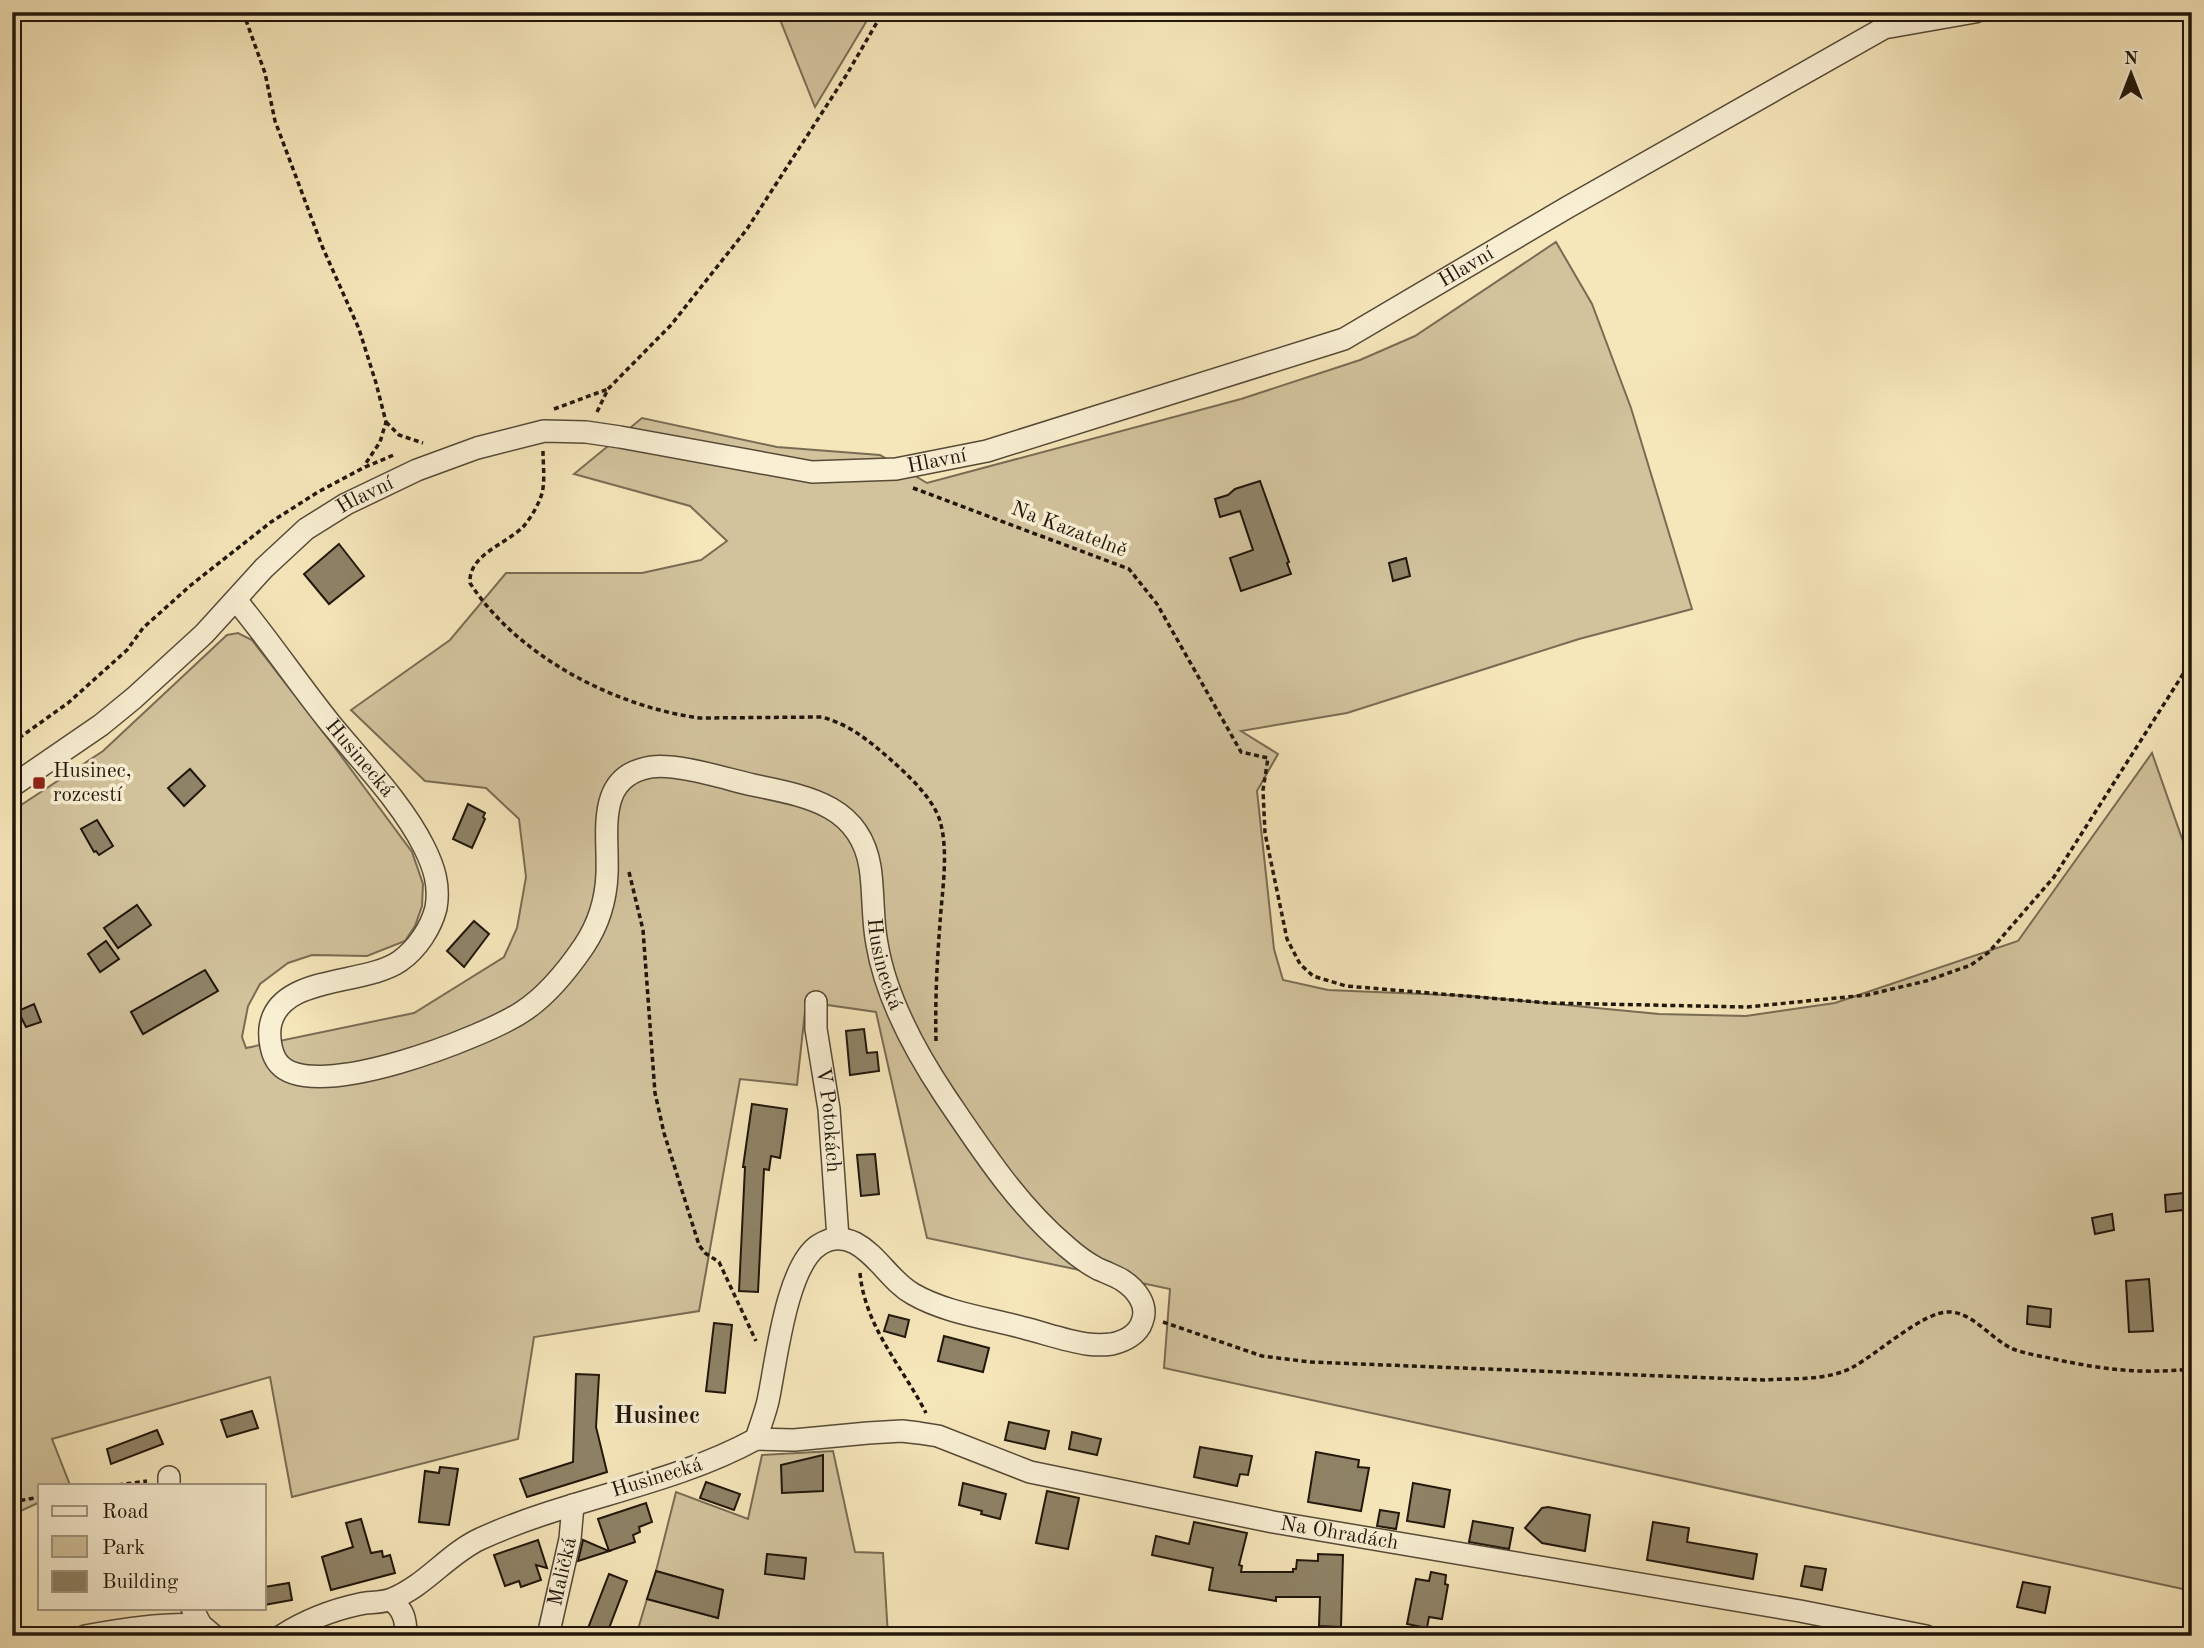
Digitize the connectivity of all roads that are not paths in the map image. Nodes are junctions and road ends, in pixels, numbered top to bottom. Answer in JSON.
{"nodes":[{"id":1,"x":1975,"y":12,"type":"edge"},
{"id":2,"x":236,"y":600,"type":"junction"},
{"id":3,"x":12,"y":786,"type":"edge"},
{"id":4,"x":816,"y":1002,"type":"dead end"},
{"id":5,"x":838,"y":1238,"type":"junction"},
{"id":6,"x":756,"y":1439,"type":"junction"},
{"id":7,"x":573,"y":1505,"type":"junction"},
{"id":8,"x":391,"y":1600,"type":"junction"},
{"id":9,"x":202,"y":1623,"type":"edge"},
{"id":10,"x":85,"y":1636,"type":"edge"},
{"id":11,"x":281,"y":1636,"type":"edge"},
{"id":12,"x":406,"y":1636,"type":"edge"},
{"id":13,"x":548,"y":1636,"type":"edge"},
{"id":14,"x":1926,"y":1636,"type":"edge"}],
"edges":[{"from":1,"to":2,"type":"street","name":"Hlavní"},
{"from":2,"to":3,"type":"street","name":"Hlavní"},
{"from":2,"to":5,"type":"street","name":"Husinecká"},
{"from":4,"to":5,"type":"street","name":"V Potokách"},
{"from":5,"to":6,"type":"street"},
{"from":6,"to":7,"type":"street","name":"Husinecká"},
{"from":6,"to":14,"type":"street","name":"Na Ohradách"},
{"from":7,"to":8,"type":"street","name":"Husinecká"},
{"from":7,"to":13,"type":"street","name":"Maličká"},
{"from":8,"to":11,"type":"street","name":"Husinecká"},
{"from":8,"to":12,"type":"street"},
{"from":9,"to":10,"type":"street"}]}
